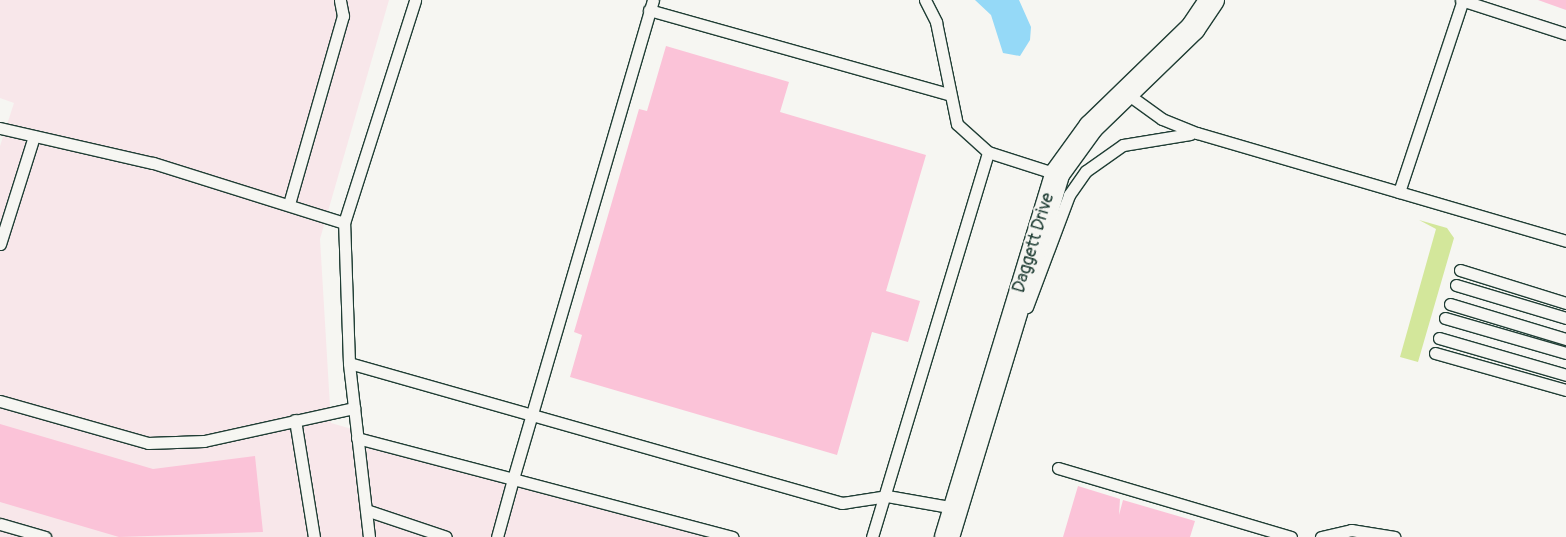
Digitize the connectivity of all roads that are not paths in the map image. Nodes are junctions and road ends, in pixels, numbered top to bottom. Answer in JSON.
{"nodes":[{"id":1,"x":340,"y":0,"type":"edge"},
{"id":2,"x":415,"y":0,"type":"edge"},
{"id":3,"x":926,"y":0,"type":"edge"},
{"id":4,"x":1212,"y":0,"type":"edge"},
{"id":5,"x":1462,"y":0,"type":"edge"},
{"id":6,"x":651,"y":5,"type":"edge"},
{"id":7,"x":1566,"y":34,"type":"edge"},
{"id":8,"x":1126,"y":93,"type":"junction"},
{"id":9,"x":948,"y":94,"type":"junction"},
{"id":10,"x":0,"y":128,"type":"edge"},
{"id":11,"x":1197,"y":133,"type":"junction"},
{"id":12,"x":34,"y":136,"type":"junction"},
{"id":13,"x":988,"y":152,"type":"junction"},
{"id":14,"x":1056,"y":174,"type":"junction"},
{"id":15,"x":1399,"y":192,"type":"junction"},
{"id":16,"x":290,"y":204,"type":"junction"},
{"id":17,"x":344,"y":223,"type":"junction"},
{"id":18,"x":1566,"y":241,"type":"edge"},
{"id":19,"x":0,"y":244,"type":"edge"},
{"id":20,"x":1460,"y":270,"type":"dead end"},
{"id":21,"x":1456,"y":285,"type":"dead end"},
{"id":22,"x":1566,"y":303,"type":"edge"},
{"id":23,"x":1450,"y":304,"type":"dead end"},
{"id":24,"x":1445,"y":318,"type":"dead end"},
{"id":25,"x":1566,"y":318,"type":"edge"},
{"id":26,"x":1439,"y":338,"type":"dead end"},
{"id":27,"x":1566,"y":339,"type":"edge"},
{"id":28,"x":1435,"y":352,"type":"dead end"},
{"id":29,"x":1566,"y":353,"type":"edge"},
{"id":30,"x":349,"y":363,"type":"junction"},
{"id":31,"x":1566,"y":375,"type":"edge"},
{"id":32,"x":1566,"y":390,"type":"edge"},
{"id":33,"x":990,"y":393,"type":"junction"},
{"id":34,"x":0,"y":401,"type":"edge"},
{"id":35,"x":354,"y":408,"type":"junction"},
{"id":36,"x":532,"y":416,"type":"junction"},
{"id":37,"x":295,"y":420,"type":"junction"},
{"id":38,"x":357,"y":438,"type":"junction"},
{"id":39,"x":1058,"y":468,"type":"dead end"},
{"id":40,"x":514,"y":479,"type":"junction"},
{"id":41,"x":887,"y":496,"type":"junction"},
{"id":42,"x":955,"y":508,"type":"junction"},
{"id":43,"x":366,"y":510,"type":"junction"},
{"id":44,"x":0,"y":524,"type":"edge"},
{"id":45,"x":45,"y":537,"type":"edge"},
{"id":46,"x":314,"y":537,"type":"edge"},
{"id":47,"x":370,"y":537,"type":"edge"},
{"id":48,"x":446,"y":537,"type":"edge"},
{"id":49,"x":497,"y":537,"type":"edge"},
{"id":50,"x":732,"y":537,"type":"edge"},
{"id":51,"x":872,"y":537,"type":"edge"},
{"id":52,"x":947,"y":537,"type":"edge"},
{"id":53,"x":1291,"y":537,"type":"edge"},
{"id":54,"x":1321,"y":537,"type":"edge"},
{"id":55,"x":1394,"y":537,"type":"edge"}],
"edges":[{"from":1,"to":16,"type":"lane"},
{"from":2,"to":17,"type":"lane"},
{"from":3,"to":9,"type":"lane"},
{"from":4,"to":8,"type":"street","name":"Daggett Drive"},
{"from":5,"to":7,"type":"lane"},
{"from":5,"to":15,"type":"lane"},
{"from":6,"to":9,"type":"lane"},
{"from":6,"to":36,"type":"lane"},
{"from":8,"to":11,"type":"lane"},
{"from":8,"to":14,"type":"street","name":"Daggett Drive"},
{"from":9,"to":13,"type":"lane"},
{"from":10,"to":12,"type":"lane"},
{"from":11,"to":15,"type":"lane"},
{"from":11,"to":33,"type":"lane"},
{"from":12,"to":16,"type":"lane"},
{"from":12,"to":19,"type":"lane"},
{"from":13,"to":14,"type":"lane"},
{"from":13,"to":41,"type":"lane"},
{"from":14,"to":33,"type":"street","name":"Daggett Drive"},
{"from":15,"to":18,"type":"lane"},
{"from":16,"to":17,"type":"lane"},
{"from":17,"to":30,"type":"lane"},
{"from":20,"to":22,"type":"lane"},
{"from":21,"to":25,"type":"lane"},
{"from":23,"to":27,"type":"lane"},
{"from":24,"to":29,"type":"lane"},
{"from":26,"to":31,"type":"lane"},
{"from":28,"to":32,"type":"lane"},
{"from":30,"to":35,"type":"lane"},
{"from":30,"to":36,"type":"lane"},
{"from":33,"to":42,"type":"street","name":"Daggett Drive"},
{"from":34,"to":37,"type":"lane"},
{"from":35,"to":37,"type":"lane"},
{"from":35,"to":38,"type":"lane"},
{"from":36,"to":40,"type":"lane"},
{"from":36,"to":41,"type":"lane"},
{"from":37,"to":46,"type":"lane"},
{"from":38,"to":40,"type":"lane"},
{"from":38,"to":43,"type":"lane"},
{"from":39,"to":53,"type":"lane"},
{"from":40,"to":49,"type":"lane"},
{"from":40,"to":50,"type":"lane"},
{"from":41,"to":42,"type":"lane"},
{"from":41,"to":51,"type":"lane"},
{"from":42,"to":52,"type":"street","name":"Daggett Drive"},
{"from":43,"to":47,"type":"lane"},
{"from":43,"to":48,"type":"lane"},
{"from":44,"to":45,"type":"lane"},
{"from":54,"to":55,"type":"lane"}]}
